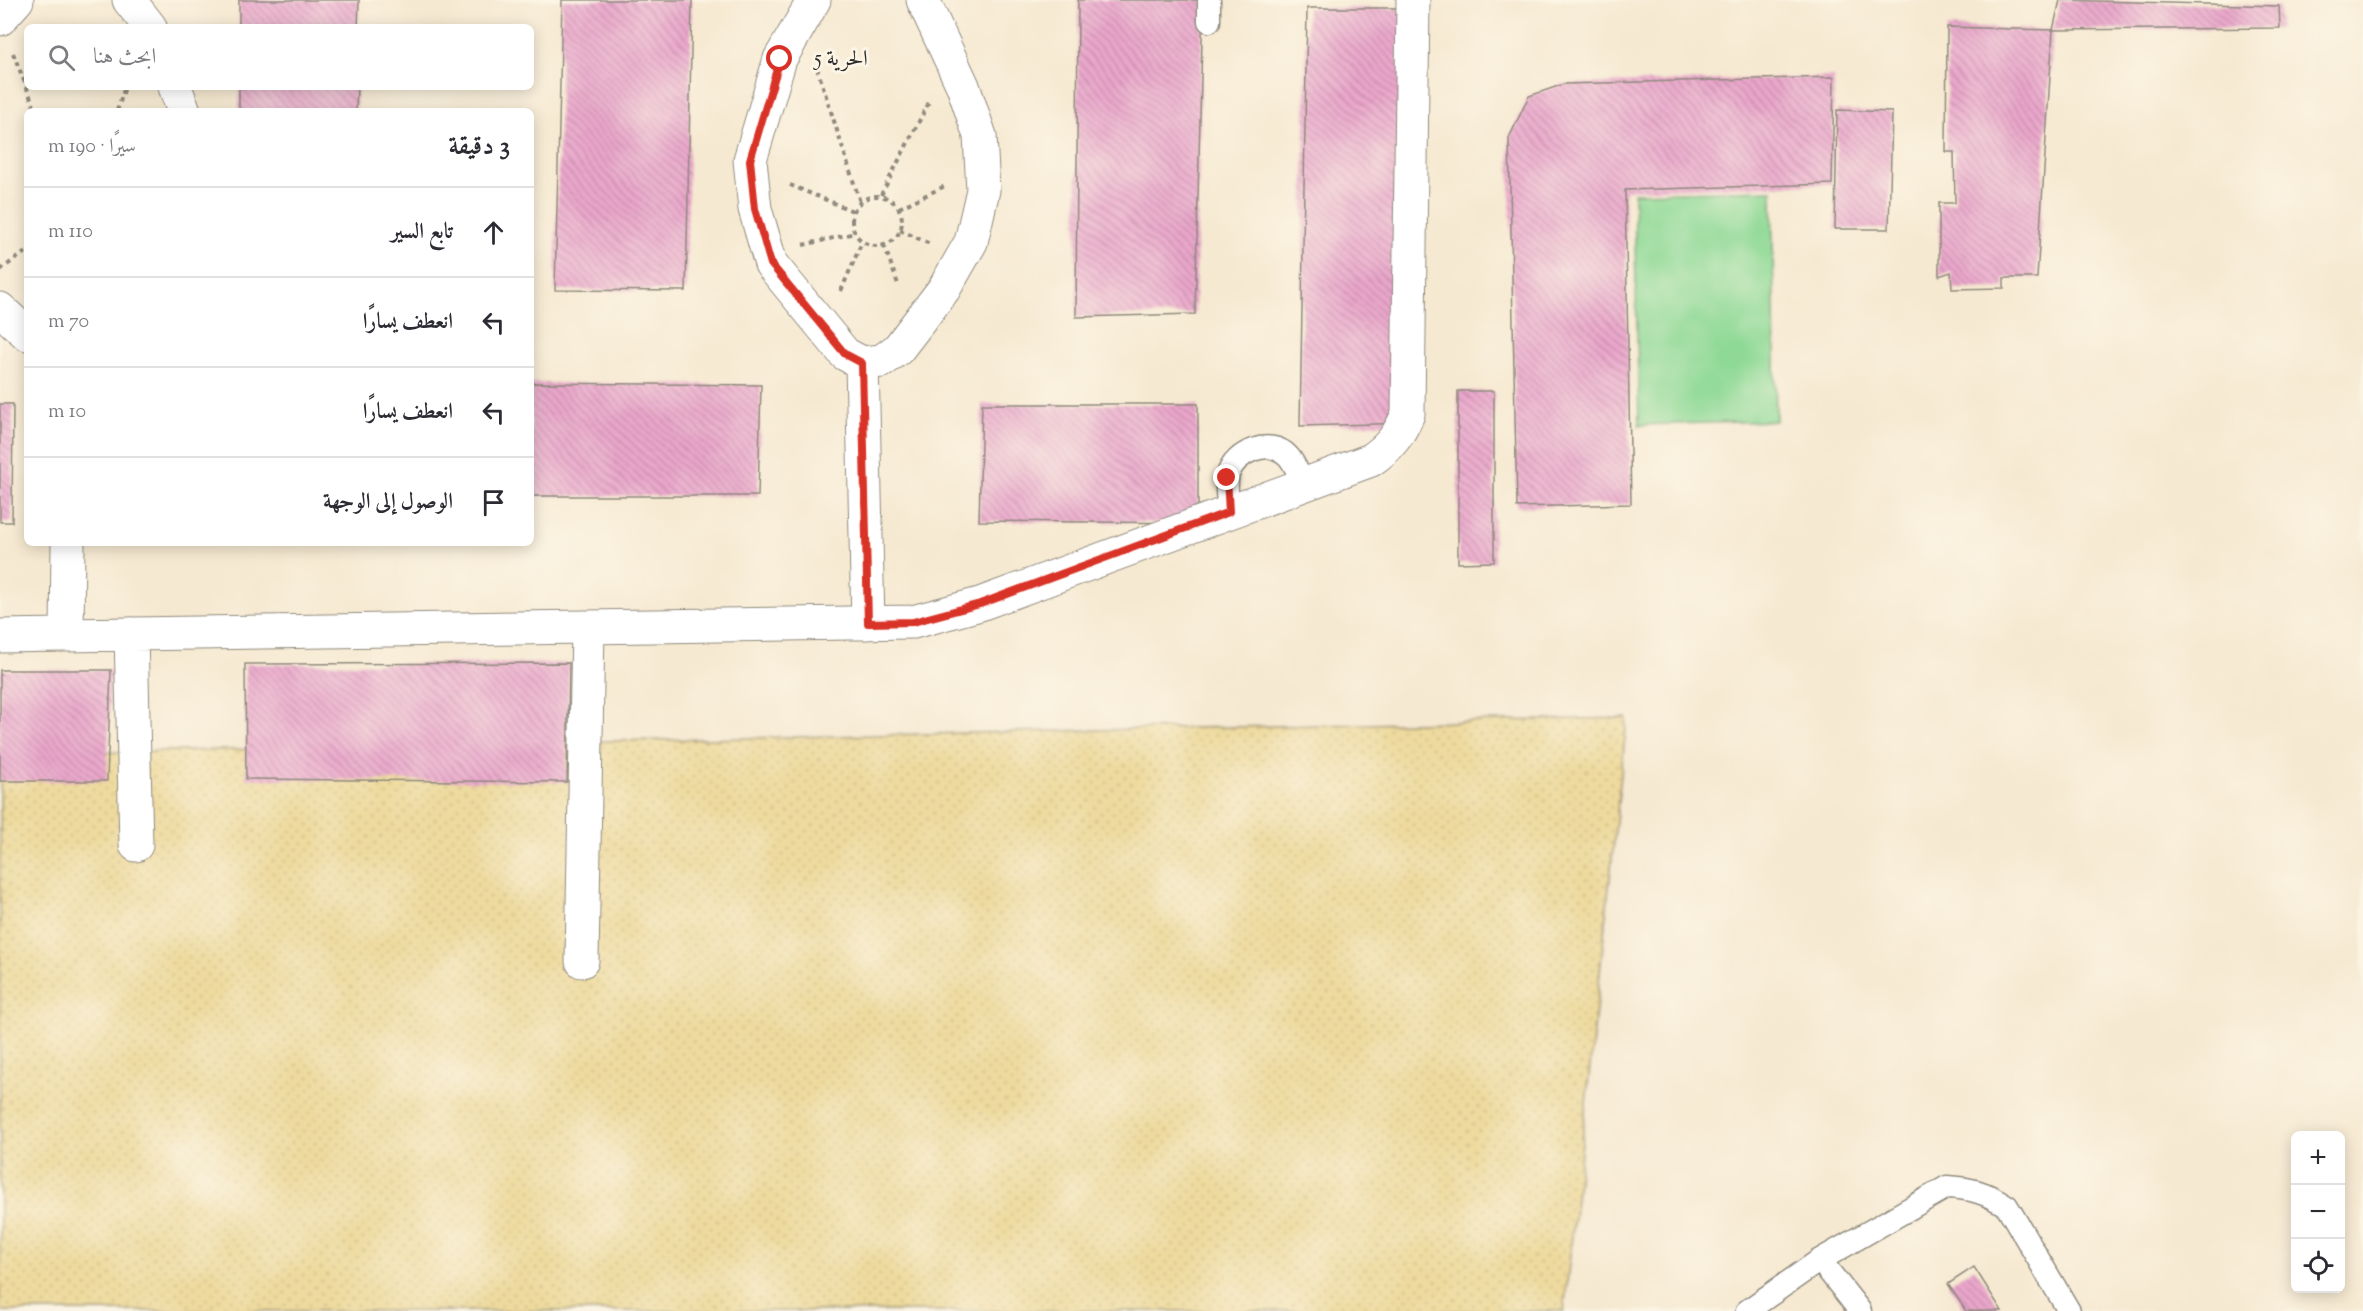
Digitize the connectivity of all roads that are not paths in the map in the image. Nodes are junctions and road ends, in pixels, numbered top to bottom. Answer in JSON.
{"nodes":[{"id":1,"x":17,"y":0,"type":"edge"},
{"id":2,"x":129,"y":0,"type":"edge"},
{"id":3,"x":923,"y":0,"type":"edge"},
{"id":4,"x":1413,"y":0,"type":"edge"},
{"id":5,"x":808,"y":11,"type":"edge"},
{"id":6,"x":0,"y":19,"type":"edge"},
{"id":7,"x":148,"y":24,"type":"edge"},
{"id":8,"x":176,"y":90,"type":"edge"},
{"id":9,"x":183,"y":108,"type":"edge"},
{"id":10,"x":0,"y":309,"type":"edge"},
{"id":11,"x":24,"y":331,"type":"edge"},
{"id":12,"x":862,"y":363,"type":"junction"},
{"id":13,"x":1304,"y":484,"type":"junction"},
{"id":14,"x":1229,"y":512,"type":"junction"},
{"id":15,"x":68,"y":546,"type":"edge"},
{"id":16,"x":868,"y":623,"type":"junction"},
{"id":17,"x":588,"y":627,"type":"junction"},
{"id":18,"x":131,"y":634,"type":"junction"},
{"id":19,"x":67,"y":635,"type":"junction"},
{"id":20,"x":0,"y":636,"type":"edge"},
{"id":21,"x":136,"y":845,"type":"dead end"},
{"id":22,"x":582,"y":961,"type":"dead end"},
{"id":23,"x":1820,"y":1260,"type":"junction"},
{"id":24,"x":1747,"y":1311,"type":"edge"},
{"id":25,"x":1860,"y":1311,"type":"edge"},
{"id":26,"x":2069,"y":1311,"type":"edge"}],
"edges":[{"from":1,"to":6,"type":"street"},
{"from":2,"to":7,"type":"street"},
{"from":3,"to":12,"type":"street"},
{"from":4,"to":13,"type":"street"},
{"from":5,"to":12,"type":"street"},
{"from":8,"to":9,"type":"street"},
{"from":10,"to":11,"type":"street"},
{"from":12,"to":16,"type":"street"},
{"from":13,"to":14,"type":"street"},
{"from":13,"to":14,"type":"lane"},
{"from":14,"to":16,"type":"street"},
{"from":15,"to":19,"type":"street"},
{"from":16,"to":17,"type":"street"},
{"from":17,"to":18,"type":"street"},
{"from":17,"to":22,"type":"street"},
{"from":18,"to":19,"type":"street"},
{"from":18,"to":21,"type":"street"},
{"from":19,"to":20,"type":"street"},
{"from":23,"to":24,"type":"lane"},
{"from":23,"to":25,"type":"lane"},
{"from":23,"to":26,"type":"lane"}]}
